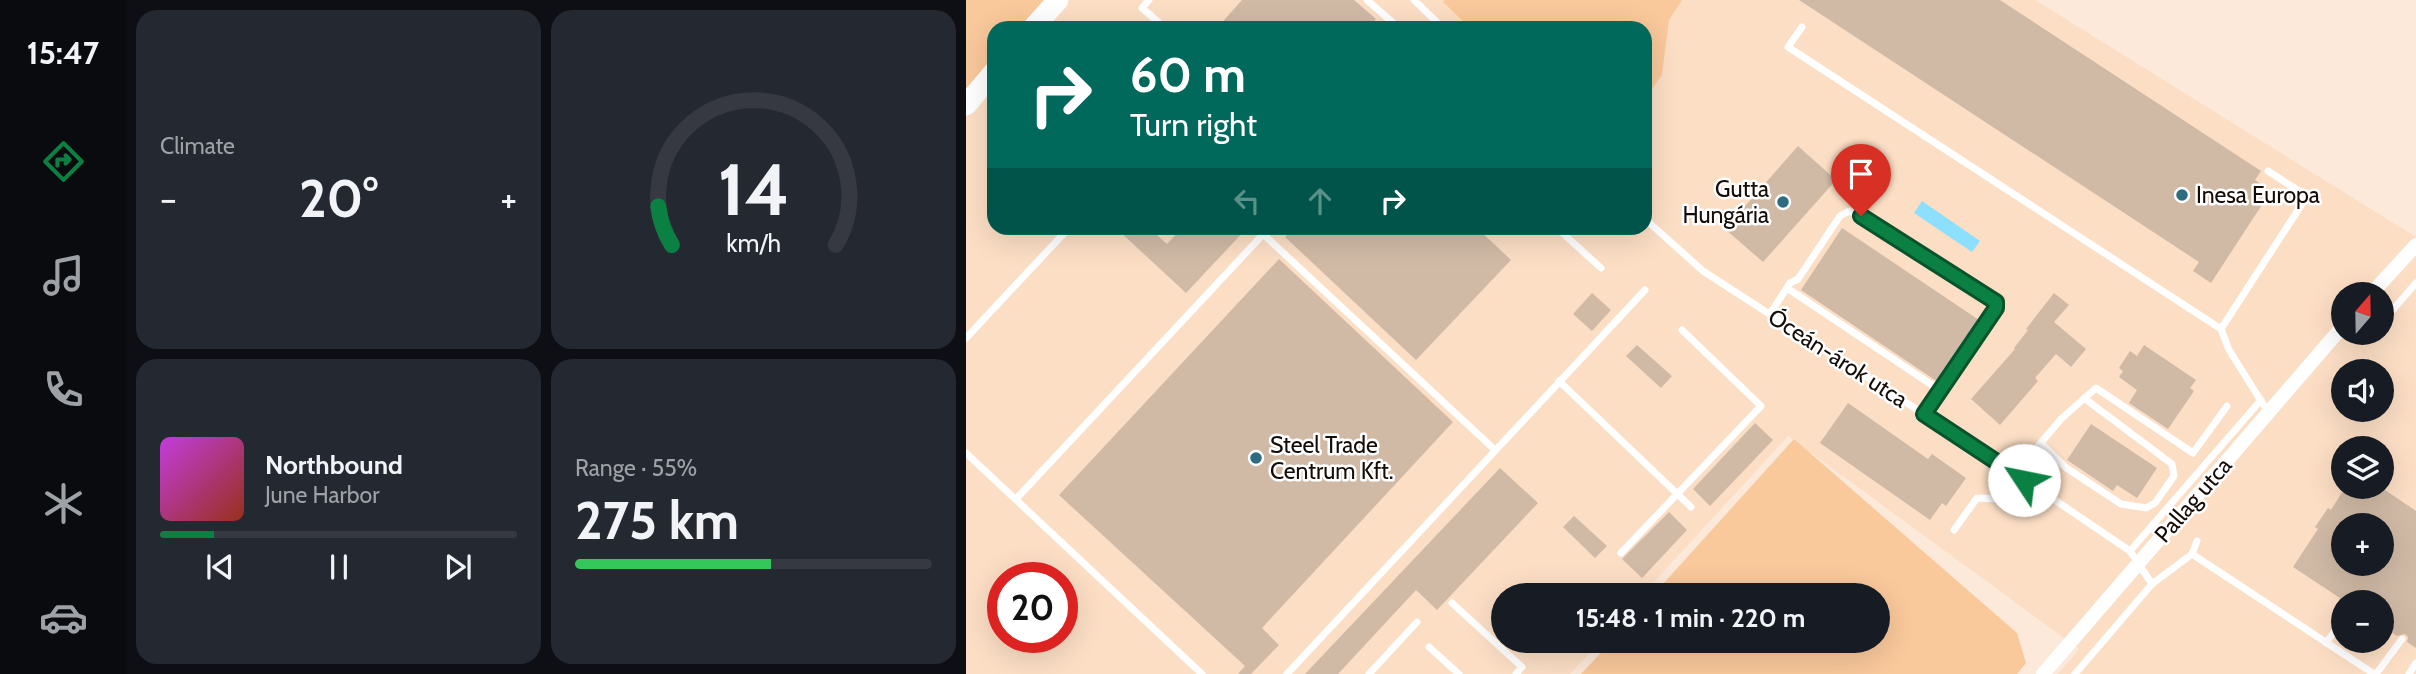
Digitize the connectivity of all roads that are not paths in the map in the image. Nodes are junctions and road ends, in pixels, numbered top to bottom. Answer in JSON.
{"nodes":[{"id":1,"x":1058,"y":0,"type":"edge"},
{"id":2,"x":1149,"y":0,"type":"edge"},
{"id":3,"x":1367,"y":0,"type":"edge"},
{"id":4,"x":1414,"y":0,"type":"edge"},
{"id":5,"x":1039,"y":21,"type":"edge"},
{"id":6,"x":1157,"y":21,"type":"edge"},
{"id":7,"x":1391,"y":21,"type":"edge"},
{"id":8,"x":1436,"y":21,"type":"edge"},
{"id":9,"x":1802,"y":27,"type":"dead end"},
{"id":10,"x":987,"y":80,"type":"edge"},
{"id":11,"x":966,"y":105,"type":"edge"},
{"id":12,"x":2268,"y":171,"type":"dead end"},
{"id":13,"x":1652,"y":225,"type":"edge"},
{"id":14,"x":1062,"y":235,"type":"edge"},
{"id":15,"x":1262,"y":235,"type":"edge"},
{"id":16,"x":1270,"y":235,"type":"edge"},
{"id":17,"x":1565,"y":235,"type":"edge"},
{"id":18,"x":2416,"y":245,"type":"edge"},
{"id":19,"x":1601,"y":268,"type":"dead end"},
{"id":20,"x":2382,"y":282,"type":"edge"},
{"id":21,"x":2416,"y":283,"type":"edge"},
{"id":22,"x":1787,"y":288,"type":"junction"},
{"id":23,"x":1645,"y":289,"type":"dead end"},
{"id":24,"x":2394,"y":308,"type":"edge"},
{"id":25,"x":1770,"y":314,"type":"junction"},
{"id":26,"x":2221,"y":329,"type":"junction"},
{"id":27,"x":1682,"y":331,"type":"dead end"},
{"id":28,"x":966,"y":338,"type":"edge"},
{"id":29,"x":2331,"y":338,"type":"edge"},
{"id":30,"x":1559,"y":382,"type":"junction"},
{"id":31,"x":1941,"y":391,"type":"junction"},
{"id":32,"x":2084,"y":398,"type":"junction"},
{"id":33,"x":2227,"y":406,"type":"dead end"},
{"id":34,"x":2264,"y":407,"type":"junction"},
{"id":35,"x":1924,"y":414,"type":"junction"},
{"id":36,"x":2041,"y":443,"type":"junction"},
{"id":37,"x":1495,"y":450,"type":"junction"},
{"id":38,"x":966,"y":453,"type":"edge"},
{"id":39,"x":2015,"y":473,"type":"junction"},
{"id":40,"x":2024,"y":480,"type":"junction"},
{"id":41,"x":1677,"y":494,"type":"junction"},
{"id":42,"x":1016,"y":499,"type":"junction"},
{"id":43,"x":1691,"y":507,"type":"dead end"},
{"id":44,"x":1954,"y":530,"type":"dead end"},
{"id":45,"x":2197,"y":541,"type":"dead end"},
{"id":46,"x":1621,"y":553,"type":"dead end"},
{"id":47,"x":2192,"y":554,"type":"junction"},
{"id":48,"x":2134,"y":557,"type":"junction"},
{"id":49,"x":2152,"y":584,"type":"junction"},
{"id":50,"x":1452,"y":603,"type":"dead end"},
{"id":51,"x":1417,"y":622,"type":"dead end"},
{"id":52,"x":2331,"y":636,"type":"edge"},
{"id":53,"x":2402,"y":639,"type":"dead end"},
{"id":54,"x":2326,"y":643,"type":"junction"},
{"id":55,"x":1430,"y":647,"type":"dead end"},
{"id":56,"x":2416,"y":663,"type":"edge"},
{"id":57,"x":1202,"y":674,"type":"edge"},
{"id":58,"x":1287,"y":674,"type":"edge"},
{"id":59,"x":1369,"y":674,"type":"edge"},
{"id":60,"x":1459,"y":674,"type":"edge"},
{"id":61,"x":1516,"y":674,"type":"edge"},
{"id":62,"x":2043,"y":674,"type":"edge"},
{"id":63,"x":2076,"y":674,"type":"edge"},
{"id":64,"x":2375,"y":674,"type":"edge"},
{"id":65,"x":2409,"y":674,"type":"edge"}],
"edges":[{"from":1,"to":5,"type":"main road"},
{"from":2,"to":6,"type":"lane"},
{"from":3,"to":7,"type":"lane"},
{"from":4,"to":8,"type":"lane"},
{"from":9,"to":26,"type":"lane"},
{"from":10,"to":11,"type":"main road"},
{"from":12,"to":26,"type":"lane"},
{"from":13,"to":25,"type":"lane","name":"Óceán-árok utca"},
{"from":14,"to":28,"type":"lane"},
{"from":15,"to":42,"type":"lane"},
{"from":16,"to":37,"type":"lane"},
{"from":17,"to":19,"type":"lane"},
{"from":18,"to":20,"type":"street"},
{"from":21,"to":24,"type":"lane"},
{"from":22,"to":25,"type":"lane"},
{"from":22,"to":31,"type":"lane"},
{"from":22,"to":31,"type":"lane"},
{"from":23,"to":30,"type":"lane"},
{"from":25,"to":35,"type":"lane","name":"Óceán-árok utca"},
{"from":26,"to":34,"type":"lane"},
{"from":27,"to":41,"type":"lane"},
{"from":29,"to":34,"type":"street","name":"Pallag utca"},
{"from":30,"to":37,"type":"lane"},
{"from":30,"to":41,"type":"lane"},
{"from":31,"to":35,"type":"lane"},
{"from":32,"to":33,"type":"lane"},
{"from":32,"to":36,"type":"lane"},
{"from":32,"to":36,"type":"lane"},
{"from":34,"to":48,"type":"street","name":"Pallag utca"},
{"from":35,"to":39,"type":"lane","name":"Óceán-árok utca"},
{"from":36,"to":40,"type":"lane"},
{"from":37,"to":58,"type":"lane"},
{"from":38,"to":42,"type":"lane"},
{"from":39,"to":40,"type":"lane","name":"Óceán-árok utca"},
{"from":39,"to":44,"type":"lane"},
{"from":40,"to":48,"type":"lane","name":"Óceán-árok utca"},
{"from":41,"to":43,"type":"lane"},
{"from":41,"to":46,"type":"lane"},
{"from":42,"to":57,"type":"lane"},
{"from":45,"to":47,"type":"lane","name":"Pallag utca"},
{"from":47,"to":49,"type":"lane","name":"Pallag utca"},
{"from":47,"to":54,"type":"lane"},
{"from":48,"to":49,"type":"lane"},
{"from":48,"to":62,"type":"street","name":"Pallag utca"},
{"from":49,"to":63,"type":"lane","name":"Pallag utca"},
{"from":50,"to":61,"type":"lane"},
{"from":51,"to":59,"type":"lane"},
{"from":52,"to":54,"type":"lane"},
{"from":53,"to":64,"type":"lane"},
{"from":54,"to":64,"type":"lane"},
{"from":55,"to":60,"type":"lane"},
{"from":56,"to":65,"type":"lane"}]}
